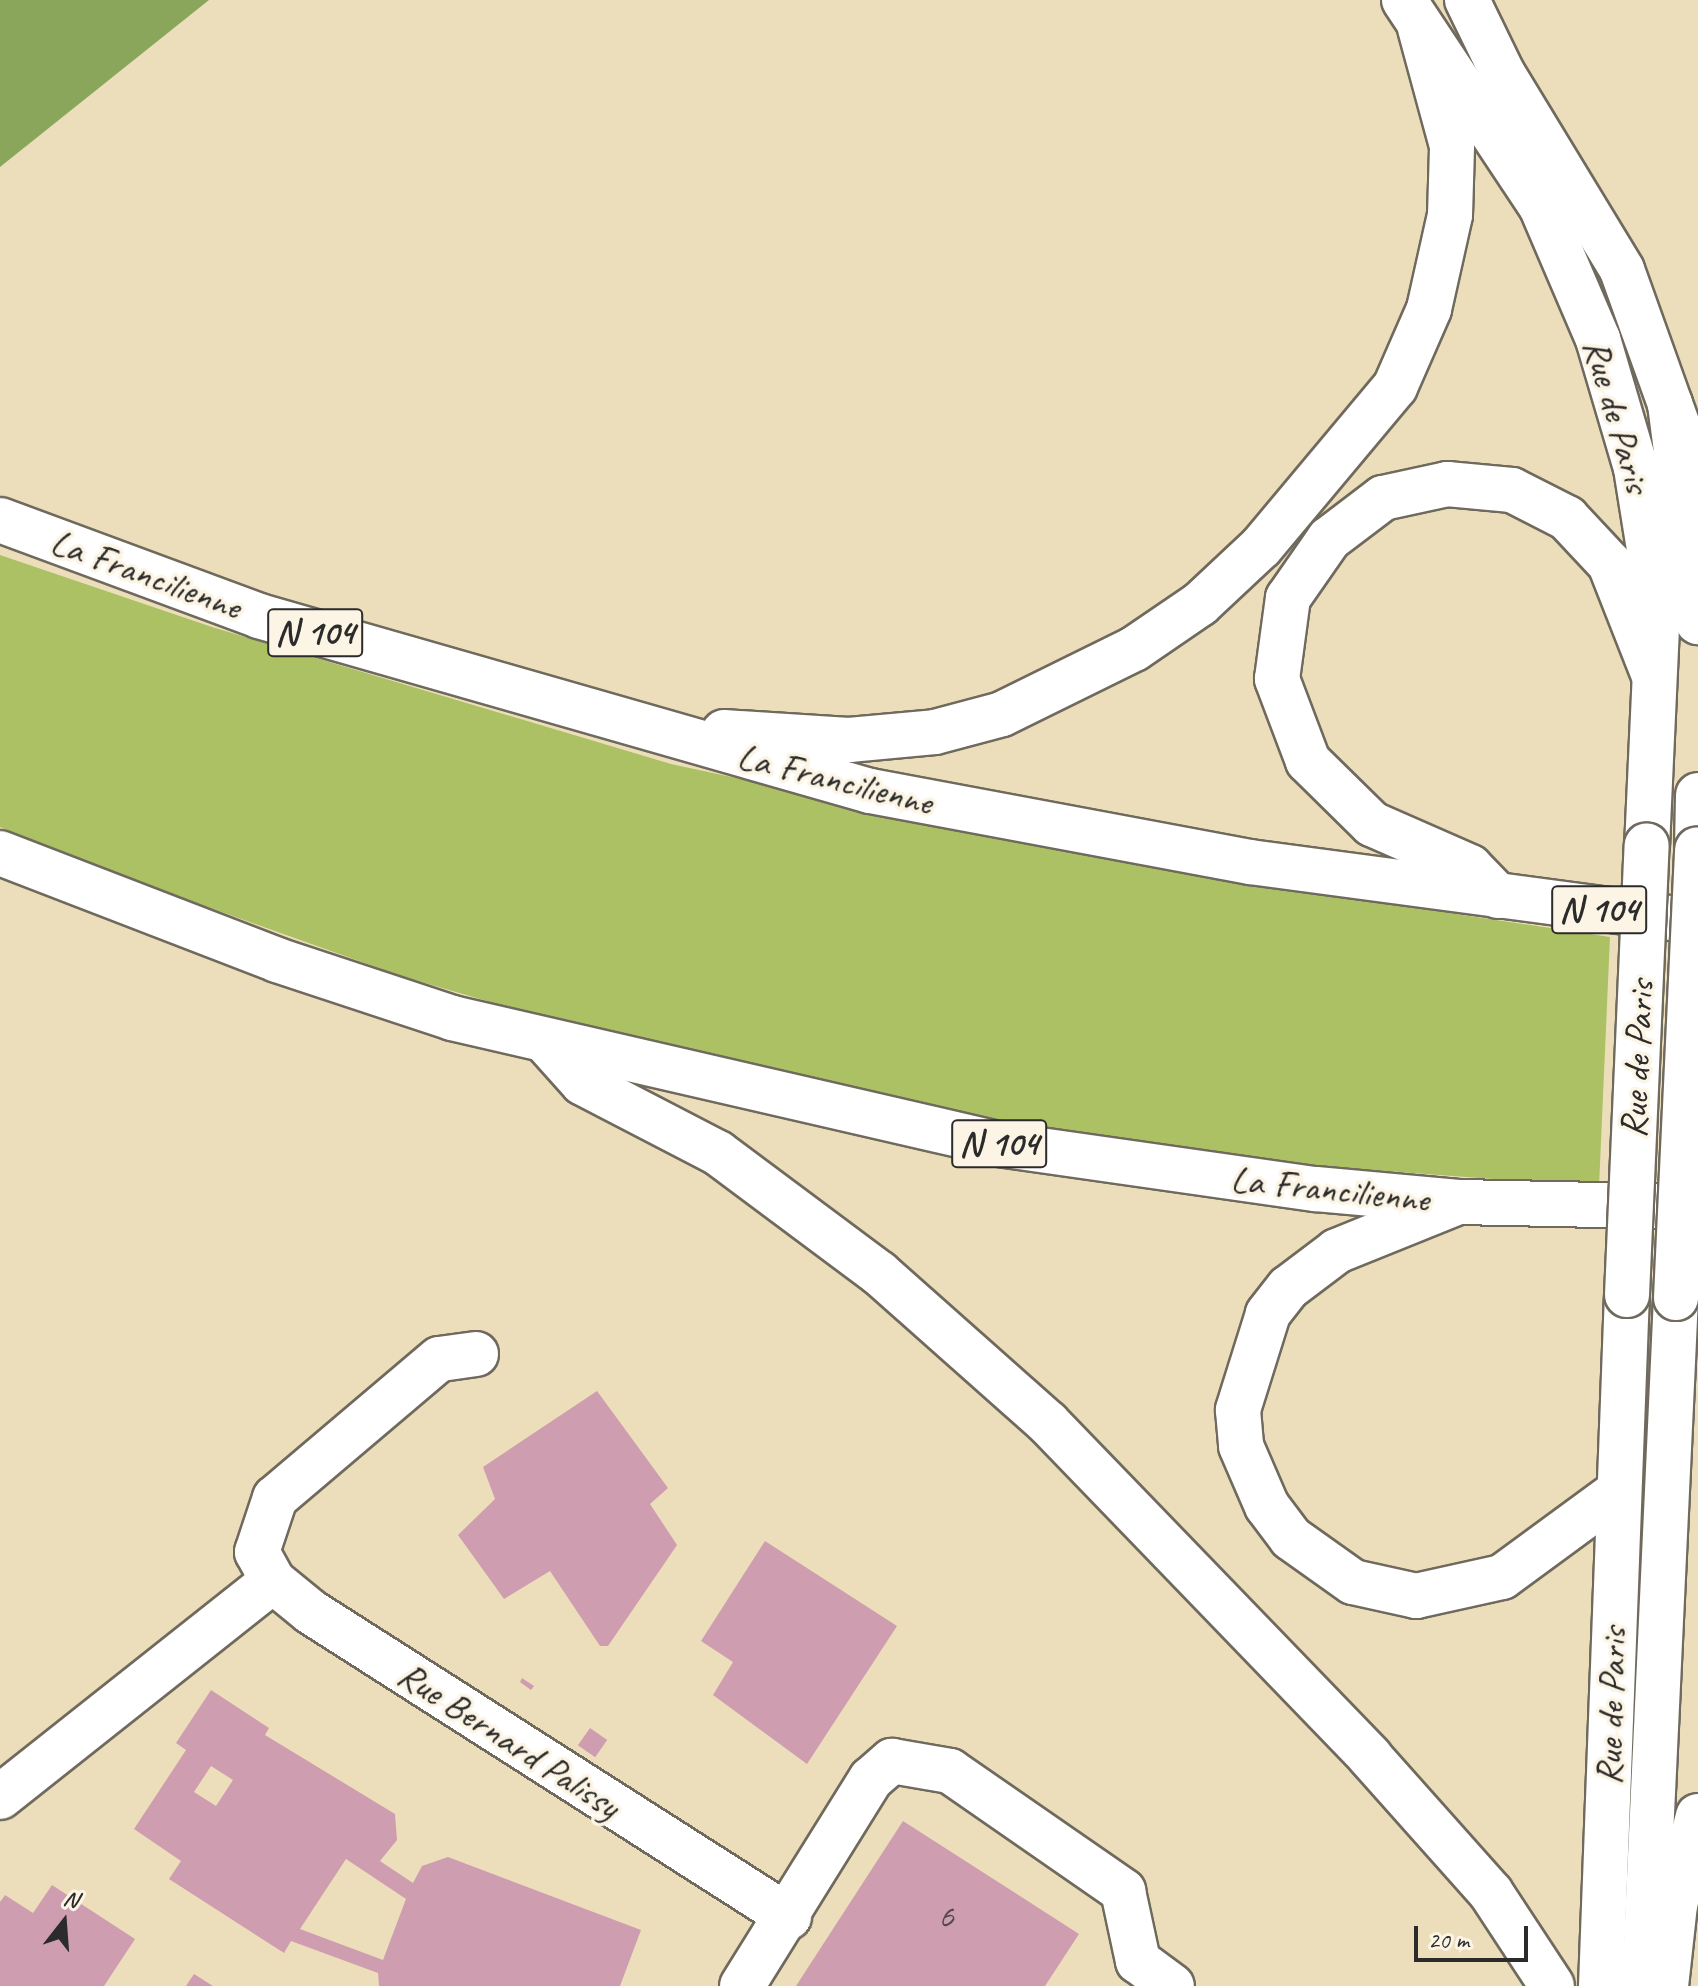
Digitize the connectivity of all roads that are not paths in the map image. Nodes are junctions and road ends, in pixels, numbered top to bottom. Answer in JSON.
{"nodes":[{"id":1,"x":1467,"y":0,"type":"edge"},
{"id":2,"x":1412,"y":14,"type":"edge"},
{"id":3,"x":1670,"y":404,"type":"junction"},
{"id":4,"x":1698,"y":481,"type":"edge"},
{"id":5,"x":0,"y":520,"type":"edge"},
{"id":6,"x":1698,"y":622,"type":"edge"},
{"id":7,"x":1653,"y":673,"type":"junction"},
{"id":8,"x":635,"y":728,"type":"junction"},
{"id":9,"x":1698,"y":795,"type":"edge"},
{"id":10,"x":1697,"y":849,"type":"edge"},
{"id":11,"x":0,"y":853,"type":"edge"},
{"id":12,"x":1500,"y":898,"type":"junction"},
{"id":13,"x":1698,"y":922,"type":"edge"},
{"id":14,"x":548,"y":1044,"type":"junction"},
{"id":15,"x":1458,"y":1202,"type":"junction"},
{"id":16,"x":1698,"y":1207,"type":"edge"},
{"id":17,"x":476,"y":1354,"type":"dead end"},
{"id":18,"x":1619,"y":1491,"type":"junction"},
{"id":19,"x":273,"y":1581,"type":"junction"},
{"id":20,"x":0,"y":1797,"type":"edge"},
{"id":21,"x":1698,"y":1816,"type":"edge"},
{"id":22,"x":789,"y":1917,"type":"junction"},
{"id":23,"x":1143,"y":1978,"type":"edge"},
{"id":24,"x":742,"y":1986,"type":"edge"},
{"id":25,"x":1552,"y":1986,"type":"edge"},
{"id":26,"x":1601,"y":1986,"type":"edge"},
{"id":27,"x":1644,"y":1986,"type":"edge"},
{"id":28,"x":1666,"y":1986,"type":"edge"}],
"edges":[{"from":1,"to":3,"type":"main road"},
{"from":2,"to":7,"type":"main road","name":"Rue de Paris"},
{"from":2,"to":8,"type":"main road"},
{"from":3,"to":4,"type":"main road"},
{"from":3,"to":6,"type":"main road","name":"Rue de Paris"},
{"from":5,"to":8,"type":"main road","name":"La Francilienne","number":"N 104"},
{"from":7,"to":12,"type":"main road"},
{"from":7,"to":18,"type":"main road","name":"Rue de Paris","bridge":true},
{"from":8,"to":12,"type":"main road","name":"La Francilienne","number":"N 104"},
{"from":9,"to":10,"type":"main road","name":"Rue de Paris"},
{"from":10,"to":27,"type":"main road","name":"Rue de Paris","bridge":true},
{"from":11,"to":14,"type":"main road","name":"La Francilienne","number":"N 104"},
{"from":12,"to":13,"type":"main road","name":"La Francilienne","number":"N 104"},
{"from":14,"to":15,"type":"main road","name":"La Francilienne","number":"N 104"},
{"from":14,"to":25,"type":"main road"},
{"from":15,"to":16,"type":"main road","name":"La Francilienne","number":"N 104"},
{"from":15,"to":18,"type":"main road"},
{"from":17,"to":19,"type":"main road"},
{"from":18,"to":26,"type":"main road","name":"Rue de Paris"},
{"from":19,"to":20,"type":"main road"},
{"from":19,"to":22,"type":"main road","name":"Rue Bernard Palissy"},
{"from":21,"to":28,"type":"main road"},
{"from":22,"to":23,"type":"main road"},
{"from":22,"to":24,"type":"main road"}]}
